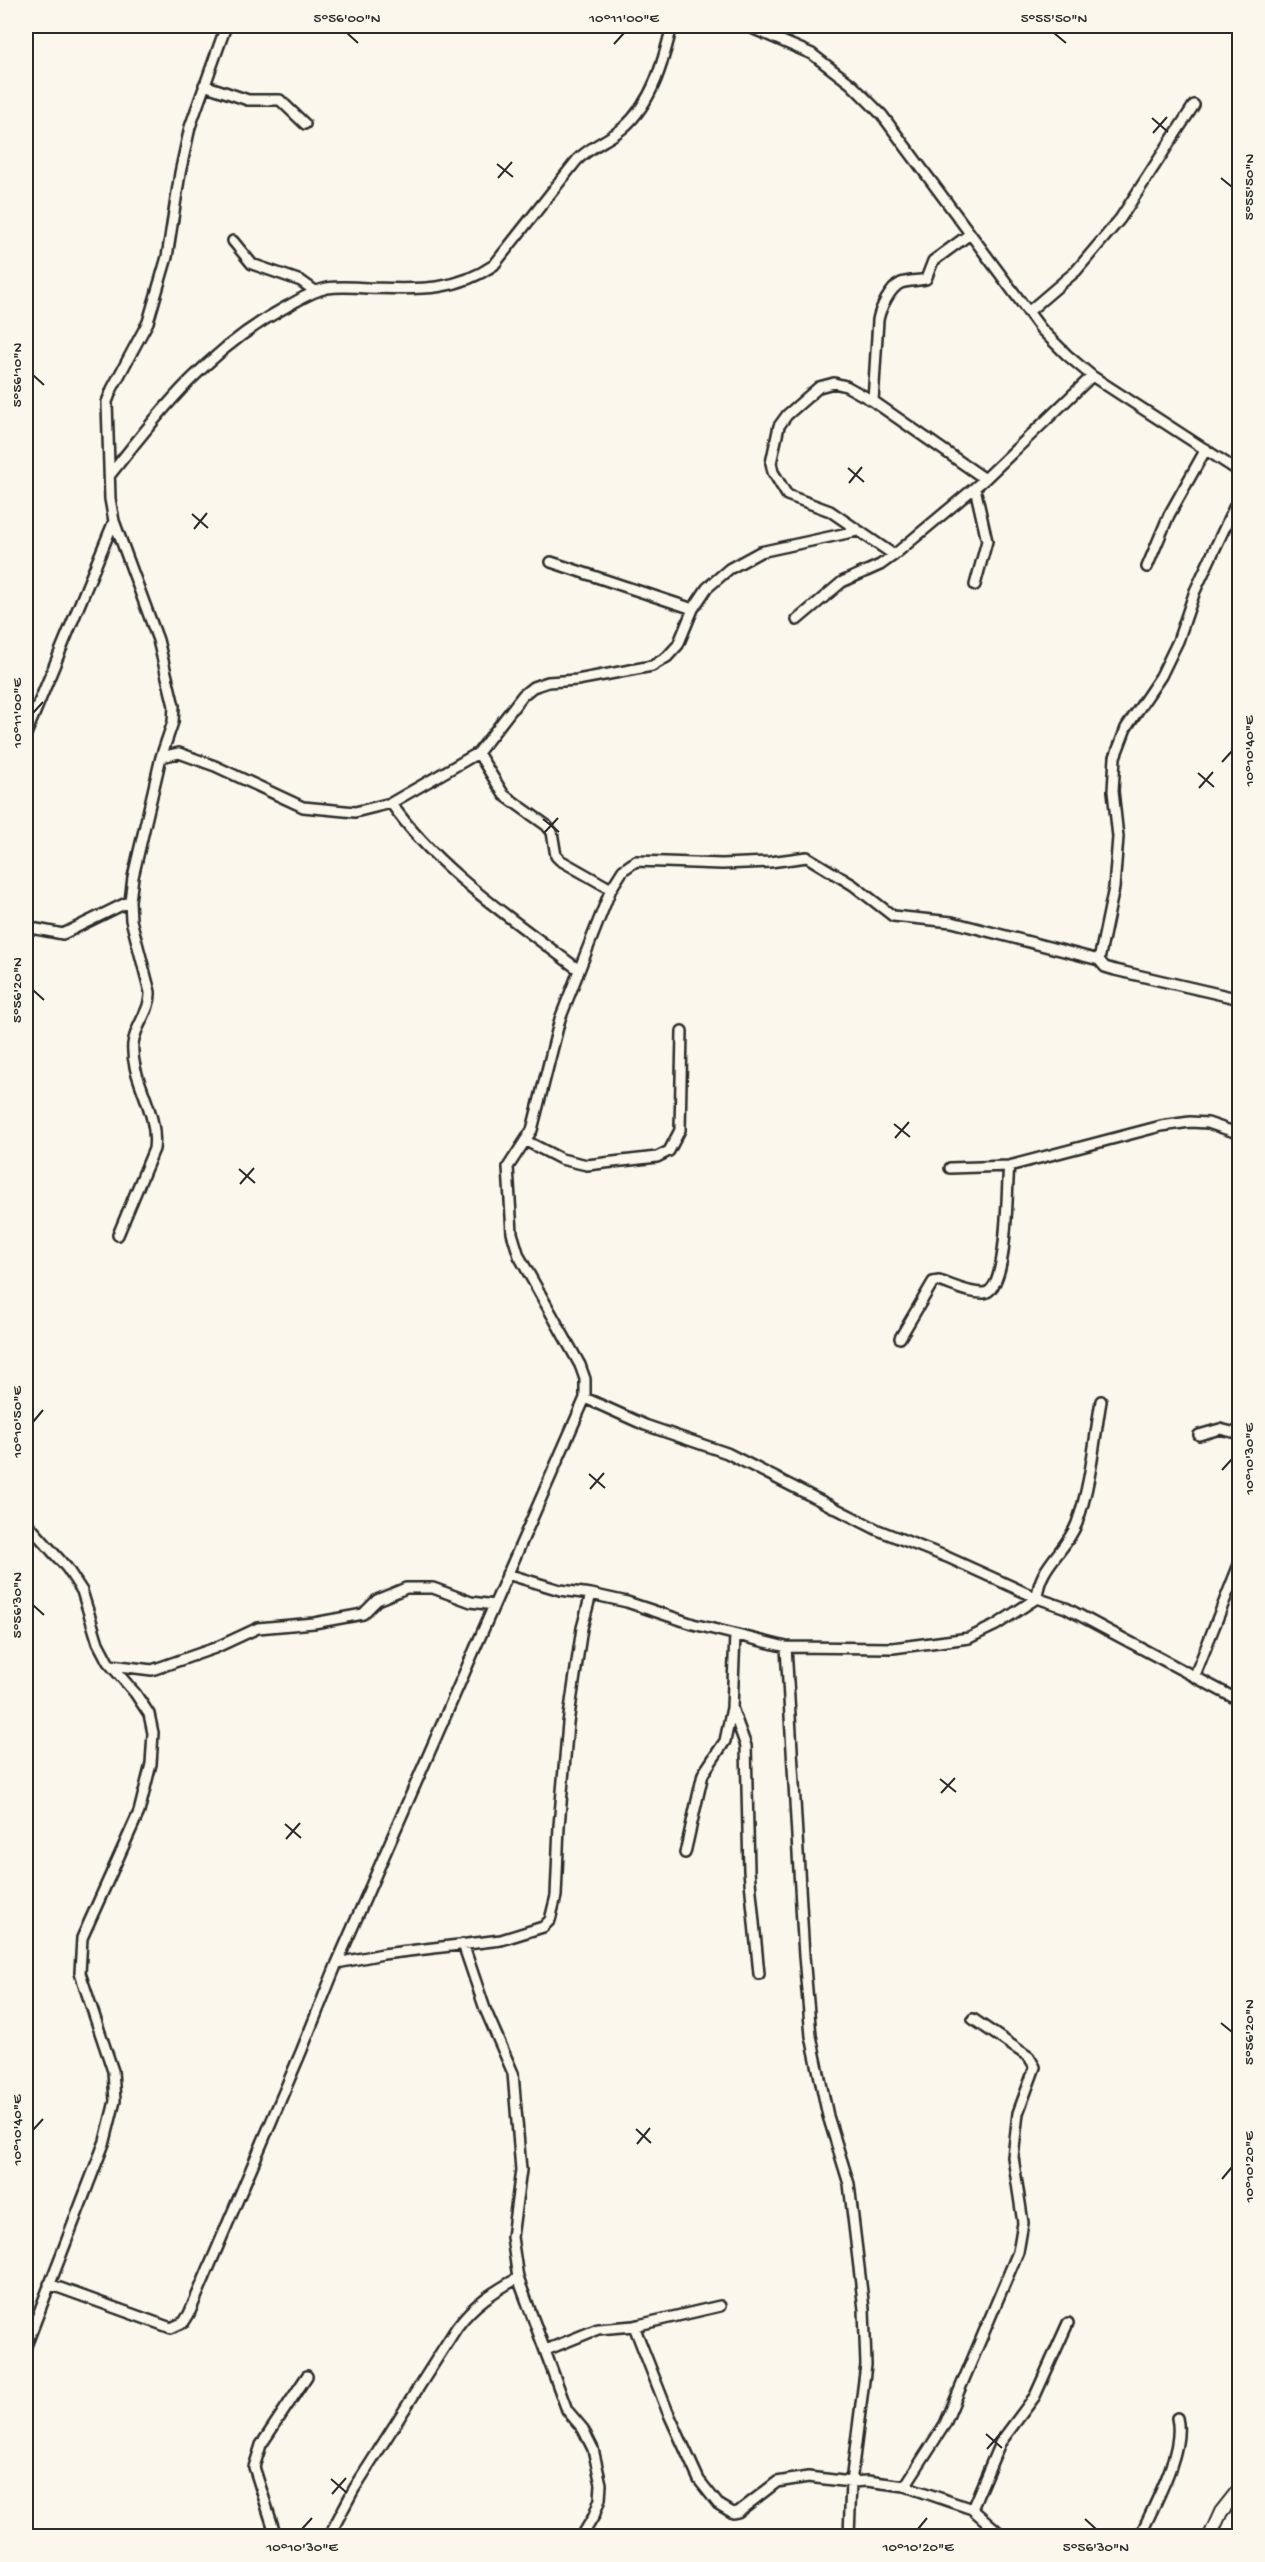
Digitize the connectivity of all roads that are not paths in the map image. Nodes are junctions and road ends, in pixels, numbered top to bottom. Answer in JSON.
{"nodes":[{"id":1,"x":226,"y":26,"type":"edge"},
{"id":2,"x":672,"y":26,"type":"edge"},
{"id":3,"x":747,"y":26,"type":"edge"},
{"id":4,"x":204,"y":85,"type":"junction"},
{"id":5,"x":1194,"y":105,"type":"dead end"},
{"id":6,"x":305,"y":124,"type":"dead end"},
{"id":7,"x":970,"y":234,"type":"junction"},
{"id":8,"x":233,"y":240,"type":"dead end"},
{"id":9,"x":315,"y":291,"type":"junction"},
{"id":10,"x":1029,"y":312,"type":"junction"},
{"id":11,"x":1092,"y":376,"type":"junction"},
{"id":12,"x":873,"y":401,"type":"junction"},
{"id":13,"x":1206,"y":449,"type":"junction"},
{"id":14,"x":1239,"y":472,"type":"edge"},
{"id":15,"x":110,"y":475,"type":"junction"},
{"id":16,"x":985,"y":479,"type":"junction"},
{"id":17,"x":975,"y":488,"type":"junction"},
{"id":18,"x":1239,"y":495,"type":"edge"},
{"id":19,"x":114,"y":521,"type":"junction"},
{"id":20,"x":857,"y":531,"type":"junction"},
{"id":21,"x":894,"y":555,"type":"junction"},
{"id":22,"x":551,"y":562,"type":"dead end"},
{"id":23,"x":1147,"y":567,"type":"dead end"},
{"id":24,"x":975,"y":585,"type":"dead end"},
{"id":25,"x":693,"y":609,"type":"junction"},
{"id":26,"x":797,"y":620,"type":"dead end"},
{"id":27,"x":26,"y":734,"type":"edge"},
{"id":28,"x":478,"y":753,"type":"junction"},
{"id":29,"x":161,"y":757,"type":"junction"},
{"id":30,"x":391,"y":803,"type":"junction"},
{"id":31,"x":611,"y":889,"type":"junction"},
{"id":32,"x":130,"y":901,"type":"junction"},
{"id":33,"x":26,"y":927,"type":"edge"},
{"id":34,"x":1100,"y":960,"type":"junction"},
{"id":35,"x":579,"y":970,"type":"junction"},
{"id":36,"x":1239,"y":999,"type":"edge"},
{"id":37,"x":682,"y":1031,"type":"dead end"},
{"id":38,"x":1239,"y":1134,"type":"edge"},
{"id":39,"x":526,"y":1141,"type":"junction"},
{"id":40,"x":1009,"y":1166,"type":"junction"},
{"id":41,"x":950,"y":1168,"type":"dead end"},
{"id":42,"x":118,"y":1235,"type":"dead end"},
{"id":43,"x":900,"y":1338,"type":"dead end"},
{"id":44,"x":585,"y":1398,"type":"junction"},
{"id":45,"x":1101,"y":1401,"type":"dead end"},
{"id":46,"x":1239,"y":1434,"type":"edge"},
{"id":47,"x":1200,"y":1435,"type":"dead end"},
{"id":48,"x":26,"y":1522,"type":"edge"},
{"id":49,"x":1239,"y":1562,"type":"edge"},
{"id":50,"x":507,"y":1574,"type":"junction"},
{"id":51,"x":591,"y":1594,"type":"junction"},
{"id":52,"x":1037,"y":1598,"type":"junction"},
{"id":53,"x":494,"y":1605,"type":"junction"},
{"id":54,"x":735,"y":1635,"type":"junction"},
{"id":55,"x":786,"y":1647,"type":"junction"},
{"id":56,"x":111,"y":1665,"type":"junction"},
{"id":57,"x":1195,"y":1675,"type":"junction"},
{"id":58,"x":1239,"y":1701,"type":"edge"},
{"id":59,"x":732,"y":1708,"type":"junction"},
{"id":60,"x":685,"y":1853,"type":"dead end"},
{"id":61,"x":463,"y":1944,"type":"junction"},
{"id":62,"x":337,"y":1964,"type":"junction"},
{"id":63,"x":759,"y":1974,"type":"dead end"},
{"id":64,"x":973,"y":2019,"type":"dead end"},
{"id":65,"x":518,"y":2278,"type":"junction"},
{"id":66,"x":50,"y":2284,"type":"junction"},
{"id":67,"x":720,"y":2306,"type":"dead end"},
{"id":68,"x":1068,"y":2323,"type":"dead end"},
{"id":69,"x":634,"y":2326,"type":"junction"},
{"id":70,"x":26,"y":2346,"type":"edge"},
{"id":71,"x":546,"y":2350,"type":"junction"},
{"id":72,"x":307,"y":2376,"type":"dead end"},
{"id":73,"x":1177,"y":2418,"type":"dead end"},
{"id":74,"x":851,"y":2482,"type":"junction"},
{"id":75,"x":904,"y":2486,"type":"junction"},
{"id":76,"x":1239,"y":2488,"type":"edge"},
{"id":77,"x":972,"y":2509,"type":"junction"},
{"id":78,"x":276,"y":2536,"type":"edge"},
{"id":79,"x":329,"y":2536,"type":"edge"},
{"id":80,"x":582,"y":2536,"type":"edge"},
{"id":81,"x":849,"y":2536,"type":"edge"},
{"id":82,"x":1003,"y":2536,"type":"edge"},
{"id":83,"x":1140,"y":2536,"type":"edge"},
{"id":84,"x":1210,"y":2536,"type":"edge"}],
"edges":[{"from":1,"to":4,"type":"street"},
{"from":2,"to":9,"type":"street"},
{"from":3,"to":7,"type":"street"},
{"from":4,"to":6,"type":"street"},
{"from":4,"to":15,"type":"street"},
{"from":5,"to":10,"type":"street"},
{"from":7,"to":10,"type":"street"},
{"from":7,"to":12,"type":"street"},
{"from":8,"to":9,"type":"street"},
{"from":9,"to":15,"type":"street"},
{"from":10,"to":11,"type":"street"},
{"from":11,"to":13,"type":"street"},
{"from":11,"to":16,"type":"street"},
{"from":12,"to":16,"type":"street"},
{"from":12,"to":20,"type":"street"},
{"from":13,"to":14,"type":"street"},
{"from":13,"to":23,"type":"street"},
{"from":15,"to":19,"type":"street"},
{"from":16,"to":17,"type":"street"},
{"from":17,"to":21,"type":"street"},
{"from":17,"to":24,"type":"street"},
{"from":18,"to":34,"type":"street"},
{"from":19,"to":27,"type":"street"},
{"from":19,"to":29,"type":"street"},
{"from":20,"to":21,"type":"street"},
{"from":20,"to":25,"type":"street"},
{"from":21,"to":26,"type":"street"},
{"from":22,"to":25,"type":"street"},
{"from":25,"to":28,"type":"street"},
{"from":28,"to":30,"type":"street"},
{"from":28,"to":31,"type":"street"},
{"from":29,"to":30,"type":"street"},
{"from":29,"to":32,"type":"street"},
{"from":30,"to":35,"type":"street"},
{"from":31,"to":34,"type":"street"},
{"from":31,"to":35,"type":"street"},
{"from":32,"to":33,"type":"street"},
{"from":32,"to":42,"type":"street"},
{"from":34,"to":36,"type":"street"},
{"from":35,"to":39,"type":"street"},
{"from":37,"to":39,"type":"street"},
{"from":38,"to":40,"type":"street"},
{"from":39,"to":44,"type":"street"},
{"from":40,"to":41,"type":"street"},
{"from":40,"to":43,"type":"street"},
{"from":44,"to":50,"type":"street"},
{"from":44,"to":52,"type":"street"},
{"from":45,"to":52,"type":"street"},
{"from":46,"to":47,"type":"street"},
{"from":48,"to":56,"type":"street"},
{"from":49,"to":57,"type":"street"},
{"from":50,"to":51,"type":"street"},
{"from":50,"to":53,"type":"street"},
{"from":51,"to":54,"type":"street"},
{"from":51,"to":61,"type":"street"},
{"from":52,"to":55,"type":"street"},
{"from":52,"to":57,"type":"street"},
{"from":53,"to":56,"type":"street"},
{"from":53,"to":62,"type":"street"},
{"from":54,"to":55,"type":"street"},
{"from":54,"to":59,"type":"street"},
{"from":55,"to":74,"type":"street"},
{"from":56,"to":66,"type":"street"},
{"from":57,"to":58,"type":"street"},
{"from":59,"to":60,"type":"street"},
{"from":59,"to":63,"type":"street"},
{"from":61,"to":62,"type":"street"},
{"from":61,"to":65,"type":"street"},
{"from":62,"to":66,"type":"street"},
{"from":64,"to":75,"type":"street"},
{"from":65,"to":71,"type":"street"},
{"from":65,"to":79,"type":"street"},
{"from":66,"to":70,"type":"street"},
{"from":67,"to":69,"type":"street"},
{"from":68,"to":77,"type":"street"},
{"from":69,"to":71,"type":"street"},
{"from":69,"to":74,"type":"street"},
{"from":71,"to":80,"type":"street"},
{"from":72,"to":78,"type":"street"},
{"from":73,"to":83,"type":"street"},
{"from":74,"to":75,"type":"street"},
{"from":74,"to":81,"type":"street"},
{"from":75,"to":77,"type":"street"},
{"from":76,"to":84,"type":"street"},
{"from":77,"to":82,"type":"street"}]}
